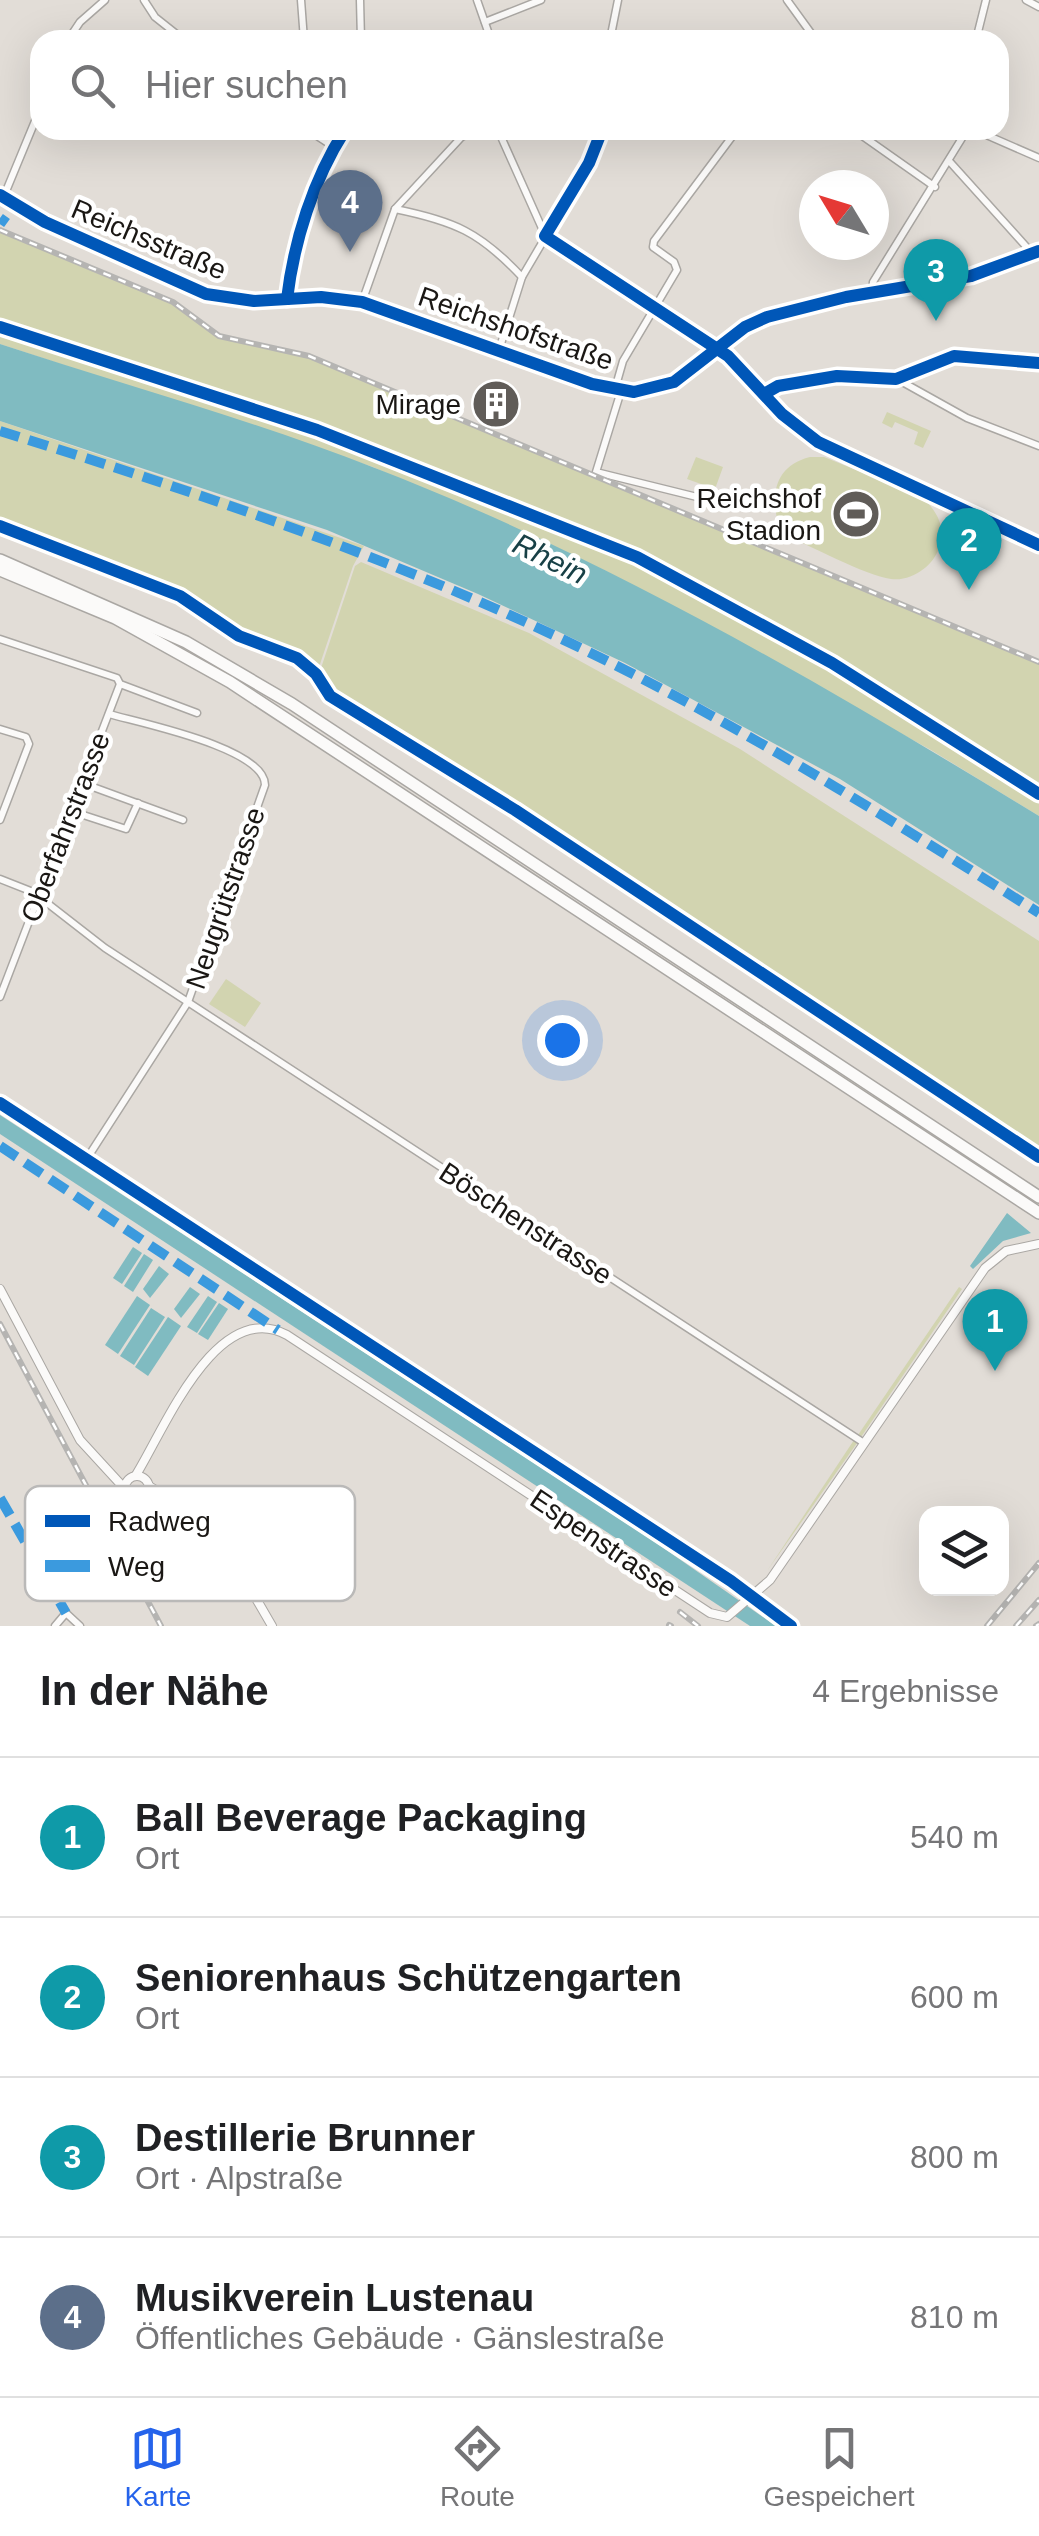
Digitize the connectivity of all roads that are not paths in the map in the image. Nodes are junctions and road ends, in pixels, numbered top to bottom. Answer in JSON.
{"nodes":[{"id":1,"x":90,"y":0,"type":"edge"},
{"id":2,"x":105,"y":0,"type":"edge"},
{"id":3,"x":144,"y":0,"type":"edge"},
{"id":4,"x":301,"y":0,"type":"edge"},
{"id":5,"x":360,"y":0,"type":"edge"},
{"id":6,"x":477,"y":0,"type":"edge"},
{"id":7,"x":542,"y":0,"type":"edge"},
{"id":8,"x":618,"y":0,"type":"edge"},
{"id":9,"x":787,"y":0,"type":"edge"},
{"id":10,"x":986,"y":0,"type":"edge"},
{"id":11,"x":1026,"y":0,"type":"edge"},
{"id":12,"x":1039,"y":7,"type":"edge"},
{"id":13,"x":95,"y":8,"type":"junction"},
{"id":14,"x":485,"y":22,"type":"junction"},
{"id":15,"x":76,"y":30,"type":"edge"},
{"id":16,"x":171,"y":30,"type":"edge"},
{"id":17,"x":303,"y":30,"type":"edge"},
{"id":18,"x":362,"y":30,"type":"edge"},
{"id":19,"x":488,"y":30,"type":"edge"},
{"id":20,"x":612,"y":30,"type":"edge"},
{"id":21,"x":806,"y":30,"type":"edge"},
{"id":22,"x":978,"y":30,"type":"edge"},
{"id":23,"x":30,"y":132,"type":"edge"},
{"id":24,"x":323,"y":140,"type":"edge"},
{"id":25,"x":339,"y":140,"type":"edge"},
{"id":26,"x":459,"y":140,"type":"edge"},
{"id":27,"x":502,"y":140,"type":"edge"},
{"id":28,"x":598,"y":140,"type":"edge"},
{"id":29,"x":730,"y":140,"type":"edge"},
{"id":30,"x":868,"y":140,"type":"edge"},
{"id":31,"x":964,"y":140,"type":"edge"},
{"id":32,"x":995,"y":140,"type":"edge"},
{"id":33,"x":334,"y":148,"type":"junction"},
{"id":34,"x":1039,"y":158,"type":"edge"},
{"id":35,"x":950,"y":162,"type":"junction"},
{"id":36,"x":935,"y":187,"type":"junction"},
{"id":37,"x":2,"y":196,"type":"edge"},
{"id":38,"x":395,"y":209,"type":"junction"},
{"id":39,"x":545,"y":236,"type":"junction"},
{"id":40,"x":1035,"y":252,"type":"edge"},
{"id":41,"x":522,"y":278,"type":"junction"},
{"id":42,"x":872,"y":292,"type":"junction"},
{"id":43,"x":286,"y":299,"type":"junction"},
{"id":44,"x":362,"y":302,"type":"junction"},
{"id":45,"x":654,"y":307,"type":"junction"},
{"id":46,"x":719,"y":349,"type":"junction"},
{"id":47,"x":499,"y":350,"type":"junction"},
{"id":48,"x":1039,"y":363,"type":"edge"},
{"id":49,"x":896,"y":379,"type":"junction"},
{"id":50,"x":618,"y":390,"type":"junction"},
{"id":51,"x":764,"y":394,"type":"junction"},
{"id":52,"x":1039,"y":446,"type":"edge"},
{"id":53,"x":697,"y":498,"type":"dead end"},
{"id":54,"x":1039,"y":546,"type":"edge"},
{"id":55,"x":0,"y":560,"type":"edge"},
{"id":56,"x":0,"y":570,"type":"edge"},
{"id":57,"x":0,"y":639,"type":"edge"},
{"id":58,"x":120,"y":684,"type":"junction"},
{"id":59,"x":197,"y":713,"type":"dead end"},
{"id":60,"x":108,"y":714,"type":"junction"},
{"id":61,"x":0,"y":729,"type":"edge"},
{"id":62,"x":82,"y":783,"type":"junction"},
{"id":63,"x":138,"y":804,"type":"junction"},
{"id":64,"x":71,"y":811,"type":"junction"},
{"id":65,"x":0,"y":820,"type":"edge"},
{"id":66,"x":183,"y":820,"type":"dead end"},
{"id":67,"x":0,"y":879,"type":"edge"},
{"id":68,"x":38,"y":896,"type":"junction"},
{"id":69,"x":0,"y":997,"type":"edge"},
{"id":70,"x":188,"y":1002,"type":"junction"},
{"id":71,"x":86,"y":1160,"type":"dead end"},
{"id":72,"x":1039,"y":1197,"type":"edge"},
{"id":73,"x":1039,"y":1213,"type":"edge"},
{"id":74,"x":1039,"y":1244,"type":"edge"},
{"id":75,"x":0,"y":1289,"type":"edge"},
{"id":76,"x":864,"y":1443,"type":"junction"},
{"id":77,"x":149,"y":1452,"type":"junction"},
{"id":78,"x":107,"y":1472,"type":"junction"},
{"id":79,"x":133,"y":1476,"type":"junction"},
{"id":80,"x":148,"y":1483,"type":"junction"},
{"id":81,"x":121,"y":1486,"type":"edge"},
{"id":82,"x":126,"y":1486,"type":"edge"},
{"id":83,"x":148,"y":1486,"type":"edge"},
{"id":84,"x":152,"y":1486,"type":"edge"},
{"id":85,"x":258,"y":1601,"type":"edge"},
{"id":86,"x":729,"y":1620,"type":"edge"},
{"id":87,"x":54,"y":1626,"type":"edge"},
{"id":88,"x":80,"y":1626,"type":"edge"},
{"id":89,"x":272,"y":1626,"type":"edge"}],
"edges":[{"from":1,"to":13,"type":"street"},
{"from":2,"to":13,"type":"street"},
{"from":3,"to":16,"type":"street"},
{"from":4,"to":17,"type":"street"},
{"from":5,"to":18,"type":"street"},
{"from":6,"to":14,"type":"street"},
{"from":7,"to":14,"type":"street"},
{"from":8,"to":20,"type":"street"},
{"from":9,"to":21,"type":"street"},
{"from":10,"to":22,"type":"street"},
{"from":11,"to":12,"type":"street"},
{"from":13,"to":15,"type":"street"},
{"from":14,"to":19,"type":"street"},
{"from":23,"to":37,"type":"street"},
{"from":24,"to":33,"type":"street"},
{"from":25,"to":33,"type":"street"},
{"from":26,"to":38,"type":"street"},
{"from":27,"to":39,"type":"street"},
{"from":28,"to":39,"type":"street"},
{"from":29,"to":45,"type":"street"},
{"from":30,"to":36,"type":"street"},
{"from":31,"to":35,"type":"street"},
{"from":32,"to":34,"type":"street"},
{"from":33,"to":43,"type":"street"},
{"from":35,"to":36,"type":"street"},
{"from":35,"to":40,"type":"street"},
{"from":36,"to":42,"type":"street"},
{"from":37,"to":43,"type":"main road","name":"Reichsstraße"},
{"from":38,"to":41,"type":"street"},
{"from":38,"to":44,"type":"street"},
{"from":39,"to":41,"type":"street"},
{"from":39,"to":45,"type":"street"},
{"from":40,"to":42,"type":"main road","name":"Reichshofstraße"},
{"from":41,"to":47,"type":"street"},
{"from":42,"to":46,"type":"main road","name":"Reichshofstraße"},
{"from":43,"to":44,"type":"main road","name":"Reichshofstraße"},
{"from":44,"to":47,"type":"main road","name":"Reichshofstraße"},
{"from":45,"to":46,"type":"street"},
{"from":45,"to":50,"type":"street"},
{"from":46,"to":50,"type":"main road","name":"Reichshofstraße"},
{"from":46,"to":51,"type":"street"},
{"from":47,"to":50,"type":"main road","name":"Reichshofstraße"},
{"from":48,"to":49,"type":"street"},
{"from":49,"to":51,"type":"street"},
{"from":49,"to":52,"type":"street"},
{"from":50,"to":53,"type":"street","name":"Reichshofstraße"},
{"from":51,"to":54,"type":"street"},
{"from":55,"to":72,"type":"highway"},
{"from":56,"to":73,"type":"highway"},
{"from":57,"to":58,"type":"street"},
{"from":58,"to":59,"type":"street"},
{"from":58,"to":60,"type":"street","name":"Oberfahrstrasse"},
{"from":60,"to":62,"type":"street","name":"Oberfahrstrasse"},
{"from":60,"to":70,"type":"street","name":"Neugrütstrasse"},
{"from":61,"to":65,"type":"street"},
{"from":62,"to":63,"type":"street"},
{"from":62,"to":64,"type":"street","name":"Oberfahrstrasse"},
{"from":63,"to":64,"type":"street"},
{"from":63,"to":66,"type":"street"},
{"from":64,"to":68,"type":"street","name":"Oberfahrstrasse"},
{"from":67,"to":68,"type":"street","name":"Böschenstrasse"},
{"from":68,"to":69,"type":"street","name":"Oberfahrstrasse"},
{"from":68,"to":70,"type":"street","name":"Böschenstrasse"},
{"from":70,"to":71,"type":"street","name":"Neugrütstrasse"},
{"from":70,"to":76,"type":"street","name":"Böschenstrasse"},
{"from":74,"to":76,"type":"street","name":"Espenstrasse"},
{"from":75,"to":78,"type":"street"},
{"from":76,"to":86,"type":"street","name":"Espenstrasse"},
{"from":77,"to":79,"type":"street","name":"Espenstrasse"},
{"from":77,"to":80,"type":"street","name":"Espenstrasse"},
{"from":77,"to":86,"type":"street","name":"Espenstrasse"},
{"from":78,"to":79,"type":"street"},
{"from":78,"to":81,"type":"street"},
{"from":79,"to":80,"type":"street"},
{"from":79,"to":82,"type":"street","name":"Espenstrasse"},
{"from":80,"to":83,"type":"street","name":"Espenstrasse"},
{"from":80,"to":84,"type":"street"},
{"from":85,"to":89,"type":"street"},
{"from":87,"to":88,"type":"street"}]}
